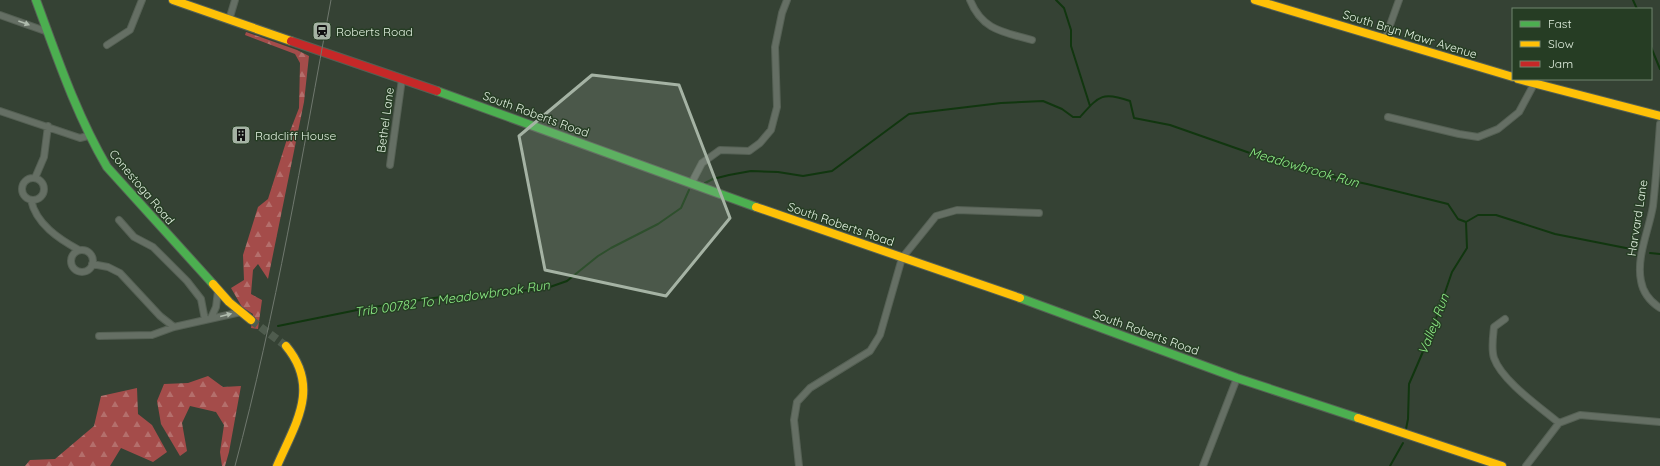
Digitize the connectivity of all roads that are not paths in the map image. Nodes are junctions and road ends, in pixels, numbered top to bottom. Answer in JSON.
{"nodes":[{"id":1,"x":36,"y":0,"type":"edge"},
{"id":2,"x":142,"y":0,"type":"edge"},
{"id":3,"x":173,"y":0,"type":"edge"},
{"id":4,"x":235,"y":0,"type":"edge"},
{"id":5,"x":787,"y":0,"type":"edge"},
{"id":6,"x":970,"y":0,"type":"edge"},
{"id":7,"x":1255,"y":0,"type":"edge"},
{"id":8,"x":1399,"y":0,"type":"edge"},
{"id":9,"x":1271,"y":2,"type":"edge"},
{"id":10,"x":0,"y":15,"type":"edge"},
{"id":11,"x":229,"y":20,"type":"junction"},
{"id":12,"x":48,"y":32,"type":"junction"},
{"id":13,"x":1385,"y":39,"type":"junction"},
{"id":14,"x":1032,"y":40,"type":"dead end"},
{"id":15,"x":107,"y":45,"type":"dead end"},
{"id":16,"x":1512,"y":77,"type":"edge"},
{"id":17,"x":402,"y":79,"type":"junction"},
{"id":18,"x":1521,"y":80,"type":"edge"},
{"id":19,"x":1534,"y":84,"type":"junction"},
{"id":20,"x":0,"y":111,"type":"edge"},
{"id":21,"x":1660,"y":116,"type":"edge"},
{"id":22,"x":1388,"y":117,"type":"dead end"},
{"id":23,"x":1660,"y":124,"type":"edge"},
{"id":24,"x":48,"y":126,"type":"junction"},
{"id":25,"x":88,"y":136,"type":"junction"},
{"id":26,"x":390,"y":165,"type":"dead end"},
{"id":27,"x":35,"y":178,"type":"junction"},
{"id":28,"x":691,"y":184,"type":"junction"},
{"id":29,"x":32,"y":200,"type":"junction"},
{"id":30,"x":1039,"y":213,"type":"dead end"},
{"id":31,"x":119,"y":220,"type":"dead end"},
{"id":32,"x":79,"y":250,"type":"junction"},
{"id":33,"x":902,"y":258,"type":"junction"},
{"id":34,"x":92,"y":264,"type":"junction"},
{"id":35,"x":218,"y":290,"type":"junction"},
{"id":36,"x":1660,"y":308,"type":"edge"},
{"id":37,"x":241,"y":312,"type":"junction"},
{"id":38,"x":211,"y":318,"type":"junction"},
{"id":39,"x":1505,"y":319,"type":"dead end"},
{"id":40,"x":205,"y":320,"type":"junction"},
{"id":41,"x":251,"y":320,"type":"tunnel mouth"},
{"id":42,"x":174,"y":327,"type":"junction"},
{"id":43,"x":99,"y":336,"type":"dead end"},
{"id":44,"x":286,"y":346,"type":"tunnel mouth"},
{"id":45,"x":1237,"y":378,"type":"junction"},
{"id":46,"x":1660,"y":422,"type":"edge"},
{"id":47,"x":1559,"y":423,"type":"junction"},
{"id":48,"x":277,"y":466,"type":"edge"},
{"id":49,"x":799,"y":466,"type":"edge"},
{"id":50,"x":1203,"y":466,"type":"edge"},
{"id":51,"x":1502,"y":466,"type":"edge"},
{"id":52,"x":1526,"y":466,"type":"edge"}],
"edges":[{"from":1,"to":12,"type":"street","name":"Conestoga Road"},
{"from":2,"to":15,"type":"street"},
{"from":3,"to":11,"type":"street","name":"South Roberts Road"},
{"from":4,"to":11,"type":"street"},
{"from":5,"to":28,"type":"street"},
{"from":6,"to":14,"type":"street"},
{"from":7,"to":9,"type":"street","name":"South Bryn Mawr Avenue"},
{"from":8,"to":13,"type":"street"},
{"from":9,"to":13,"type":"street","name":"South Bryn Mawr Avenue"},
{"from":10,"to":12,"type":"street","one_way":true},
{"from":11,"to":17,"type":"street","name":"South Roberts Road"},
{"from":12,"to":25,"type":"street","name":"Conestoga Road"},
{"from":13,"to":16,"type":"street","name":"South Bryn Mawr Avenue"},
{"from":17,"to":26,"type":"street","name":"Bethel Lane"},
{"from":17,"to":28,"type":"street","name":"South Roberts Road"},
{"from":18,"to":19,"type":"street"},
{"from":19,"to":21,"type":"street"},
{"from":19,"to":22,"type":"street"},
{"from":20,"to":24,"type":"street"},
{"from":23,"to":36,"type":"street","name":"Harvard Lane"},
{"from":24,"to":25,"type":"street"},
{"from":24,"to":27,"type":"street"},
{"from":25,"to":35,"type":"street","name":"Conestoga Road"},
{"from":27,"to":29,"type":"street"},
{"from":27,"to":29,"type":"street"},
{"from":28,"to":33,"type":"street","name":"South Roberts Road"},
{"from":29,"to":32,"type":"street"},
{"from":30,"to":33,"type":"street"},
{"from":31,"to":40,"type":"street"},
{"from":32,"to":34,"type":"street"},
{"from":32,"to":34,"type":"street"},
{"from":33,"to":45,"type":"street","name":"South Roberts Road"},
{"from":33,"to":49,"type":"street"},
{"from":34,"to":42,"type":"street"},
{"from":35,"to":37,"type":"street","name":"Conestoga Road"},
{"from":35,"to":38,"type":"street"},
{"from":38,"to":37,"type":"street","one_way":true},
{"from":37,"to":41,"type":"street","name":"Conestoga Road"},
{"from":38,"to":40,"type":"street"},
{"from":39,"to":47,"type":"street"},
{"from":40,"to":42,"type":"street"},
{"from":42,"to":43,"type":"street"},
{"from":44,"to":48,"type":"street"},
{"from":45,"to":50,"type":"street"},
{"from":45,"to":51,"type":"street","name":"South Roberts Road"},
{"from":46,"to":47,"type":"street"},
{"from":47,"to":52,"type":"street"}]}
